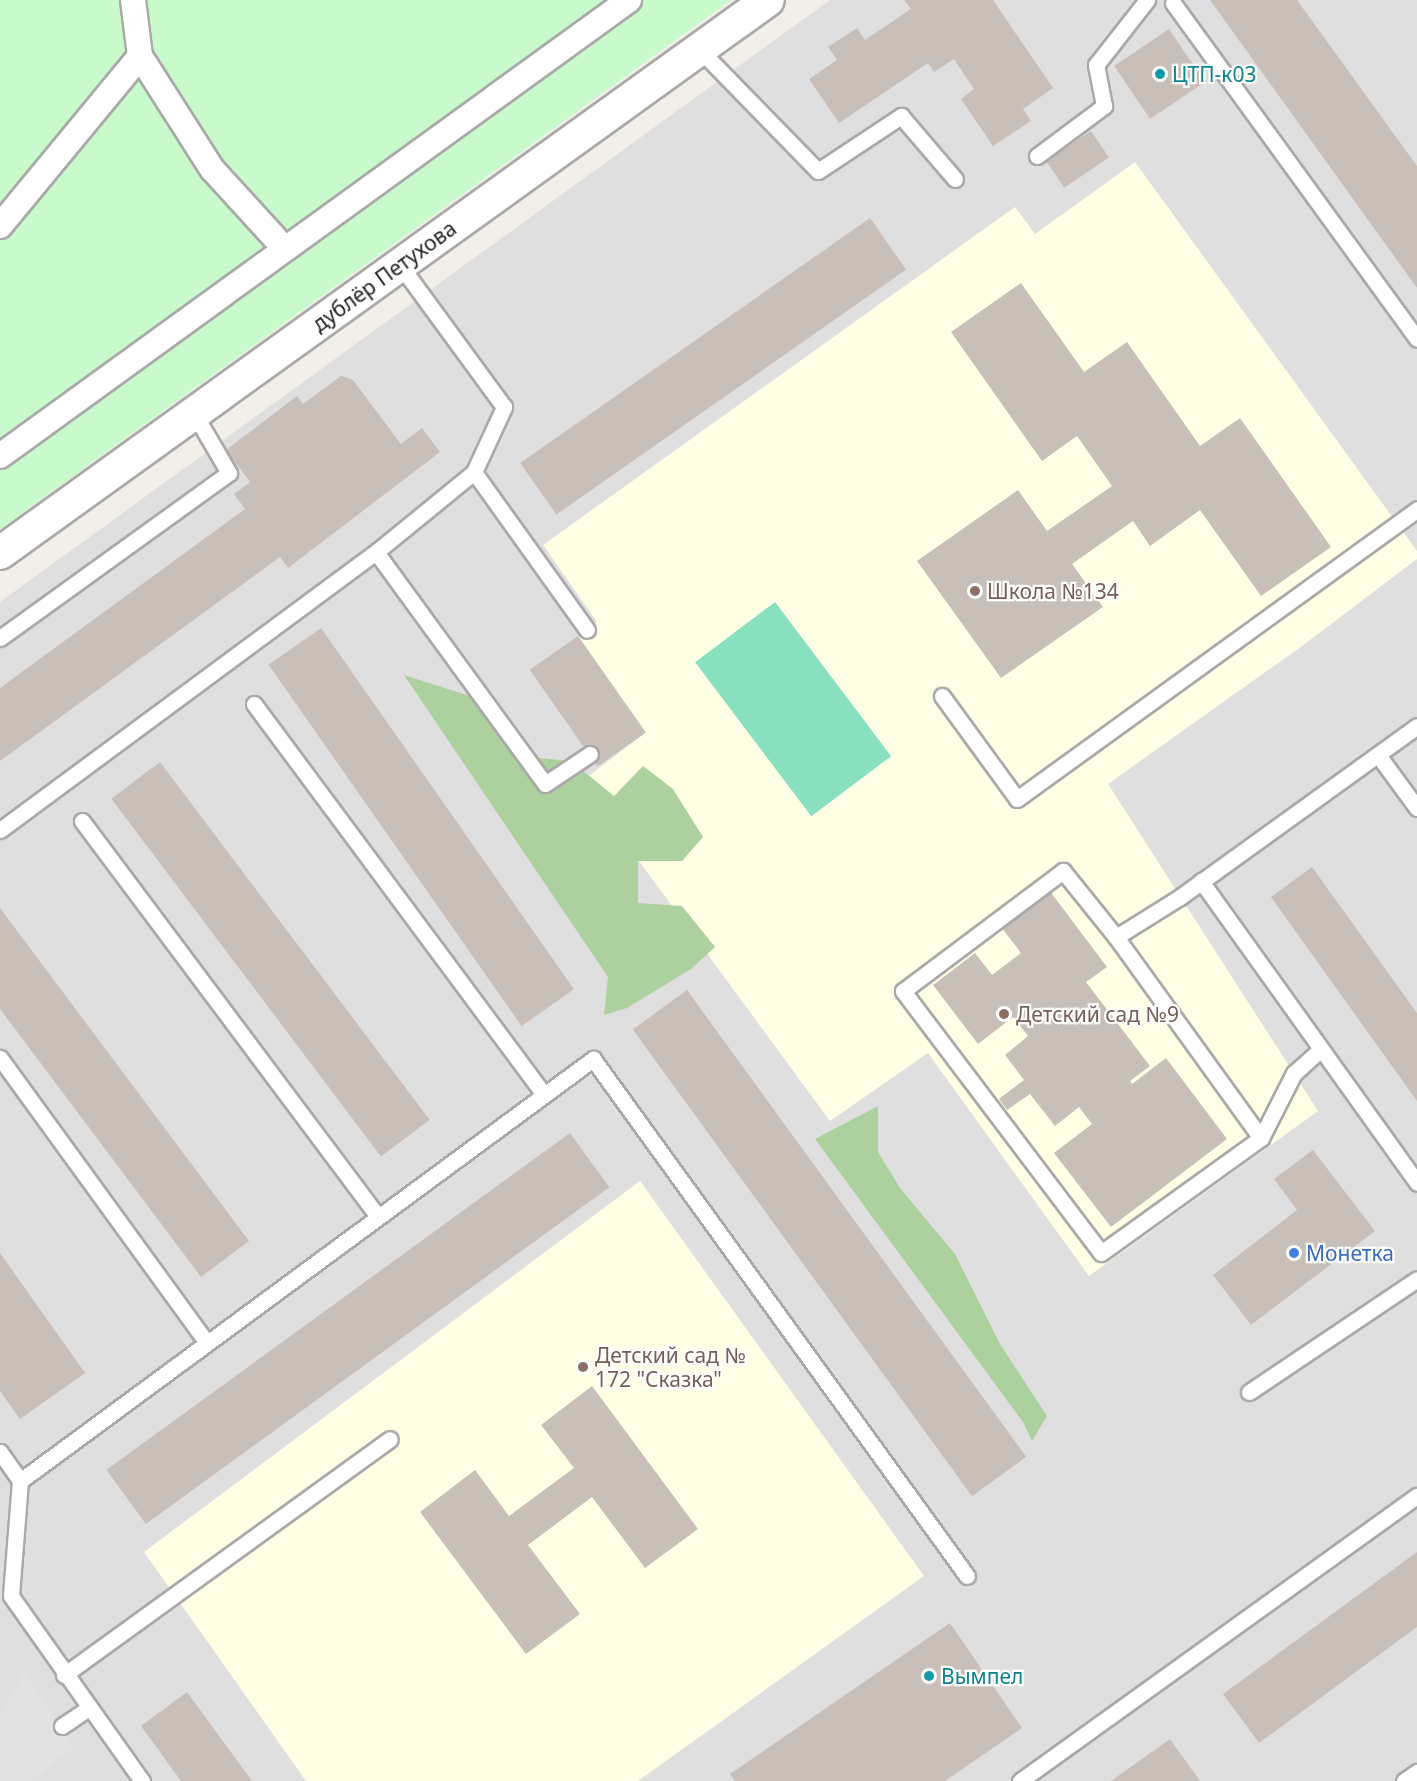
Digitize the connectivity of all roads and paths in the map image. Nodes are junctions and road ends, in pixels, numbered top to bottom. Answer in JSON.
{"nodes":[{"id":1,"x":133,"y":0,"type":"edge"},
{"id":2,"x":629,"y":0,"type":"edge"},
{"id":3,"x":768,"y":0,"type":"edge"},
{"id":4,"x":1147,"y":0,"type":"edge"},
{"id":5,"x":1173,"y":1,"type":"edge"},
{"id":6,"x":699,"y":49,"type":"junction"},
{"id":7,"x":140,"y":56,"type":"junction"},
{"id":8,"x":1037,"y":156,"type":"dead end"},
{"id":9,"x":955,"y":179,"type":"dead end"},
{"id":10,"x":0,"y":226,"type":"edge"},
{"id":11,"x":285,"y":249,"type":"junction"},
{"id":12,"x":400,"y":265,"type":"junction"},
{"id":13,"x":1417,"y":339,"type":"edge"},
{"id":14,"x":194,"y":413,"type":"junction"},
{"id":15,"x":0,"y":456,"type":"edge"},
{"id":16,"x":474,"y":472,"type":"junction"},
{"id":17,"x":1417,"y":508,"type":"edge"},
{"id":18,"x":376,"y":552,"type":"junction"},
{"id":19,"x":0,"y":553,"type":"edge"},
{"id":20,"x":587,"y":630,"type":"dead end"},
{"id":21,"x":0,"y":639,"type":"edge"},
{"id":22,"x":942,"y":696,"type":"dead end"},
{"id":23,"x":254,"y":704,"type":"dead end"},
{"id":24,"x":1417,"y":726,"type":"edge"},
{"id":25,"x":590,"y":754,"type":"dead end"},
{"id":26,"x":1378,"y":755,"type":"junction"},
{"id":27,"x":1417,"y":808,"type":"edge"},
{"id":28,"x":82,"y":821,"type":"dead end"},
{"id":29,"x":0,"y":831,"type":"edge"},
{"id":30,"x":1201,"y":882,"type":"junction"},
{"id":31,"x":1116,"y":937,"type":"junction"},
{"id":32,"x":1321,"y":1049,"type":"junction"},
{"id":33,"x":0,"y":1058,"type":"edge"},
{"id":34,"x":544,"y":1095,"type":"junction"},
{"id":35,"x":1261,"y":1138,"type":"junction"},
{"id":36,"x":1417,"y":1183,"type":"edge"},
{"id":37,"x":378,"y":1217,"type":"junction"},
{"id":38,"x":1417,"y":1280,"type":"edge"},
{"id":39,"x":207,"y":1343,"type":"junction"},
{"id":40,"x":1249,"y":1392,"type":"dead end"},
{"id":41,"x":390,"y":1439,"type":"dead end"},
{"id":42,"x":0,"y":1452,"type":"edge"},
{"id":43,"x":20,"y":1481,"type":"junction"},
{"id":44,"x":1417,"y":1496,"type":"edge"},
{"id":45,"x":967,"y":1576,"type":"dead end"},
{"id":46,"x":64,"y":1675,"type":"junction"},
{"id":47,"x":88,"y":1708,"type":"junction"},
{"id":48,"x":62,"y":1726,"type":"dead end"},
{"id":49,"x":1417,"y":1772,"type":"edge"},
{"id":50,"x":142,"y":1781,"type":"edge"},
{"id":51,"x":1020,"y":1781,"type":"edge"},
{"id":52,"x":1404,"y":1781,"type":"edge"}],
"edges":[{"from":1,"to":7,"type":"street"},
{"from":2,"to":11,"type":"street"},
{"from":3,"to":6,"type":"street","name":"дублёр Петухова"},
{"from":4,"to":8,"type":"lane"},
{"from":5,"to":13,"type":"lane"},
{"from":6,"to":9,"type":"lane"},
{"from":6,"to":12,"type":"street","name":"дублёр Петухова"},
{"from":7,"to":10,"type":"street"},
{"from":7,"to":11,"type":"street"},
{"from":11,"to":15,"type":"street"},
{"from":12,"to":14,"type":"street","name":"дублёр Петухова"},
{"from":12,"to":16,"type":"lane"},
{"from":14,"to":19,"type":"street","name":"дублёр Петухова"},
{"from":14,"to":21,"type":"lane"},
{"from":16,"to":18,"type":"lane"},
{"from":16,"to":20,"type":"lane"},
{"from":17,"to":22,"type":"lane"},
{"from":18,"to":25,"type":"lane"},
{"from":18,"to":29,"type":"lane"},
{"from":23,"to":34,"type":"lane"},
{"from":24,"to":26,"type":"lane"},
{"from":26,"to":27,"type":"lane"},
{"from":26,"to":30,"type":"lane"},
{"from":28,"to":37,"type":"lane"},
{"from":30,"to":31,"type":"lane"},
{"from":30,"to":32,"type":"lane"},
{"from":31,"to":35,"type":"lane"},
{"from":31,"to":35,"type":"lane"},
{"from":32,"to":35,"type":"lane"},
{"from":32,"to":36,"type":"lane"},
{"from":33,"to":39,"type":"lane"},
{"from":34,"to":37,"type":"lane"},
{"from":34,"to":45,"type":"lane"},
{"from":37,"to":39,"type":"lane"},
{"from":38,"to":40,"type":"lane"},
{"from":39,"to":43,"type":"lane"},
{"from":41,"to":46,"type":"lane"},
{"from":42,"to":43,"type":"lane"},
{"from":43,"to":46,"type":"lane"},
{"from":44,"to":51,"type":"lane"},
{"from":46,"to":47,"type":"lane"},
{"from":47,"to":48,"type":"lane"},
{"from":47,"to":50,"type":"lane"},
{"from":49,"to":52,"type":"lane"}]}
